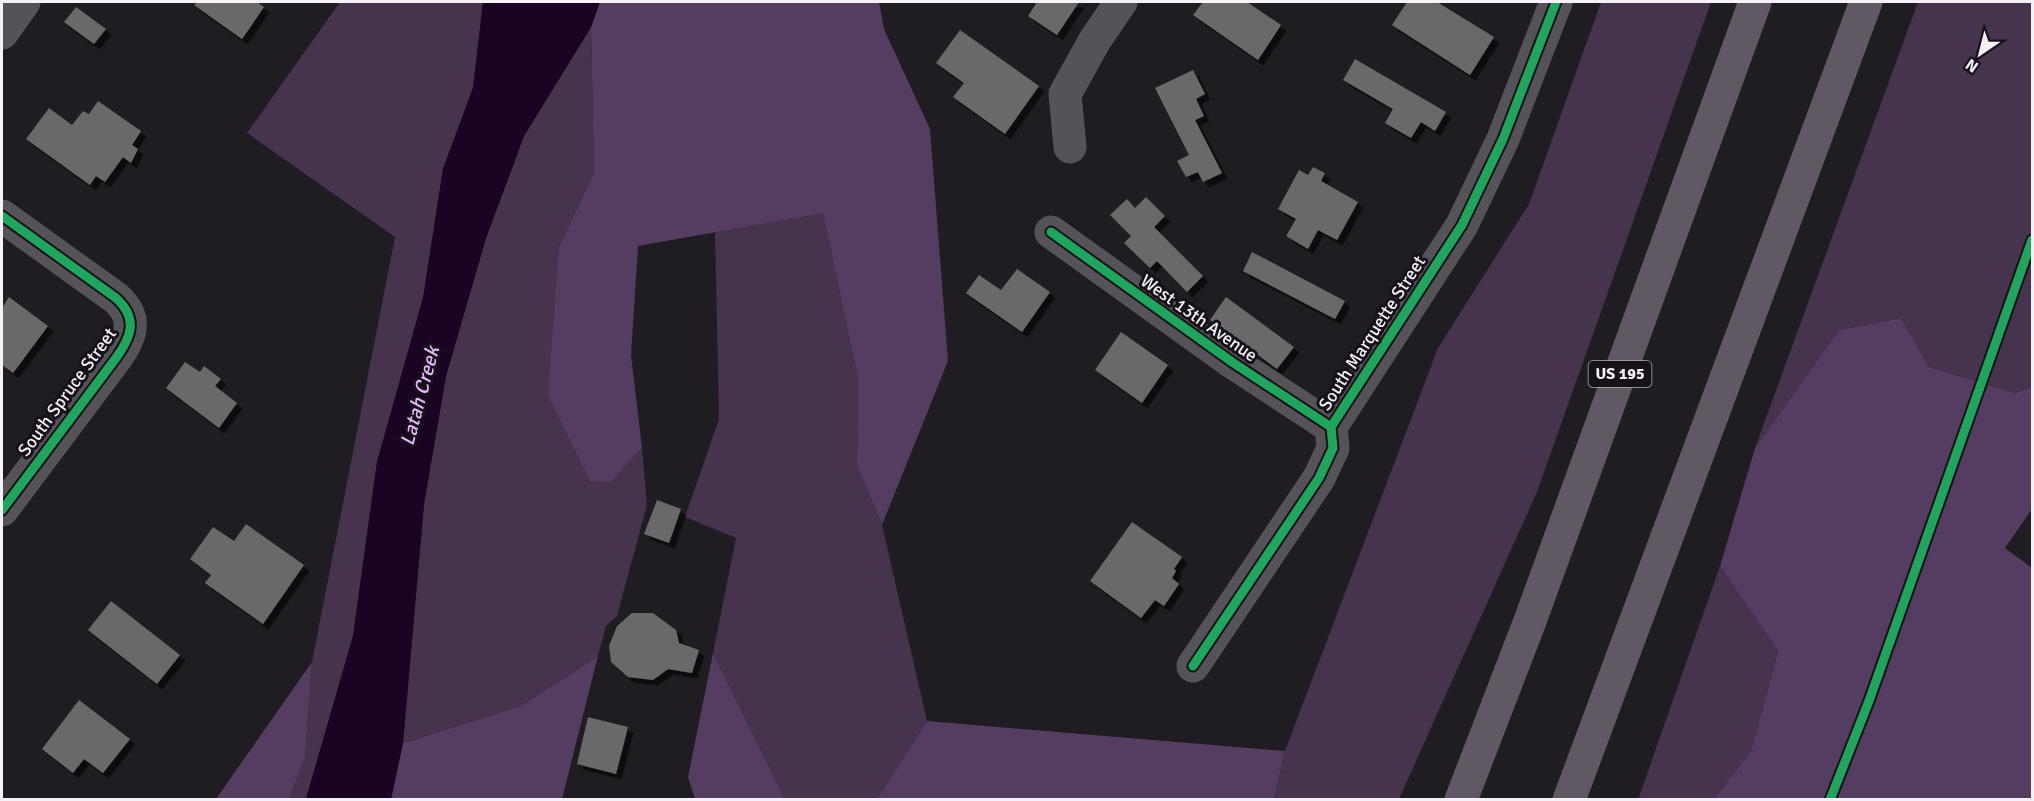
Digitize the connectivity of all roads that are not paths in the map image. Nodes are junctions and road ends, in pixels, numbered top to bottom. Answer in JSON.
{"nodes":[{"id":1,"x":24,"y":2,"type":"edge"},
{"id":2,"x":1121,"y":2,"type":"edge"},
{"id":3,"x":1556,"y":2,"type":"edge"},
{"id":4,"x":1755,"y":2,"type":"edge"},
{"id":5,"x":1866,"y":2,"type":"edge"},
{"id":6,"x":2,"y":33,"type":"edge"},
{"id":7,"x":1070,"y":147,"type":"dead end"},
{"id":8,"x":2,"y":216,"type":"edge"},
{"id":9,"x":1051,"y":232,"type":"dead end"},
{"id":10,"x":1331,"y":427,"type":"junction"},
{"id":11,"x":2,"y":510,"type":"edge"},
{"id":12,"x":1193,"y":666,"type":"dead end"},
{"id":13,"x":1590,"y":745,"type":"junction"},
{"id":14,"x":1480,"y":746,"type":"junction"},
{"id":15,"x":1455,"y":800,"type":"edge"},
{"id":16,"x":1461,"y":800,"type":"edge"},
{"id":17,"x":1569,"y":800,"type":"edge"},
{"id":18,"x":1574,"y":800,"type":"edge"}],
"edges":[{"from":1,"to":6,"type":"street"},
{"from":2,"to":7,"type":"street"},
{"from":3,"to":10,"type":"street","name":"South Marquette Street"},
{"from":4,"to":14,"type":"highway","number":"US 195"},
{"from":5,"to":13,"type":"highway"},
{"from":8,"to":11,"type":"street","name":"South Spruce Street"},
{"from":9,"to":10,"type":"street","name":"West 13th Avenue"},
{"from":10,"to":12,"type":"street","name":"South Marquette Street"},
{"from":13,"to":17,"type":"highway"},
{"from":13,"to":18,"type":"highway"},
{"from":14,"to":15,"type":"highway","number":"US 195"},
{"from":14,"to":16,"type":"highway","number":"US 195"}]}
